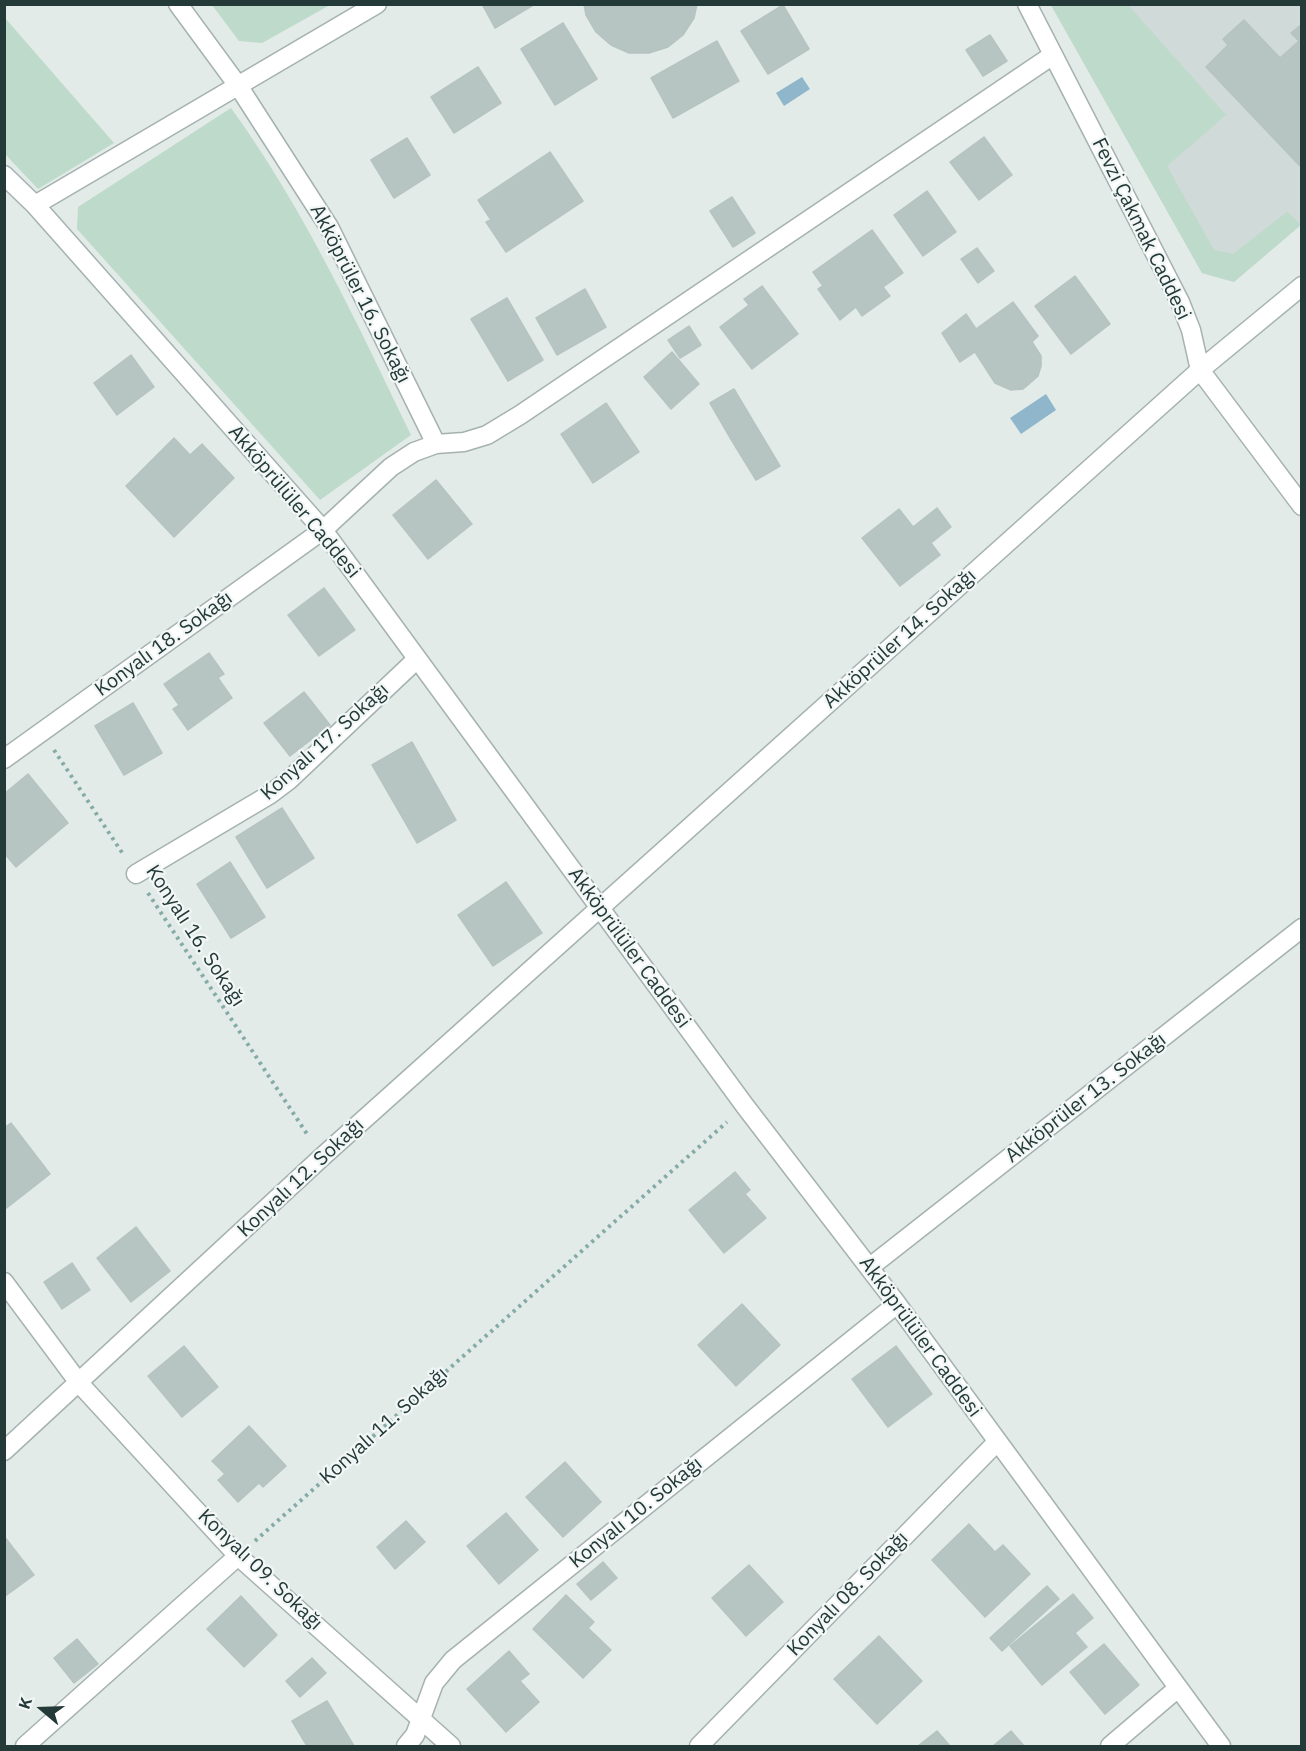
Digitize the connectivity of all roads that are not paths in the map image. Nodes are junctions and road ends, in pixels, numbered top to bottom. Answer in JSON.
{"nodes":[{"id":1,"x":178,"y":4,"type":"edge"},
{"id":2,"x":377,"y":4,"type":"edge"},
{"id":3,"x":1027,"y":4,"type":"edge"},
{"id":4,"x":1053,"y":55,"type":"junction"},
{"id":5,"x":239,"y":87,"type":"junction"},
{"id":6,"x":4,"y":175,"type":"edge"},
{"id":7,"x":34,"y":205,"type":"junction"},
{"id":8,"x":1302,"y":286,"type":"edge"},
{"id":9,"x":1200,"y":370,"type":"junction"},
{"id":10,"x":436,"y":444,"type":"junction"},
{"id":11,"x":1302,"y":506,"type":"edge"},
{"id":12,"x":323,"y":530,"type":"junction"},
{"id":13,"x":417,"y":658,"type":"junction"},
{"id":14,"x":4,"y":759,"type":"edge"},
{"id":15,"x":136,"y":874,"type":"road end"},
{"id":16,"x":599,"y":908,"type":"junction"},
{"id":17,"x":1302,"y":928,"type":"edge"},
{"id":18,"x":870,"y":1267,"type":"junction"},
{"id":19,"x":4,"y":1282,"type":"edge"},
{"id":20,"x":897,"y":1304,"type":"junction"},
{"id":21,"x":80,"y":1383,"type":"junction"},
{"id":22,"x":997,"y":1442,"type":"junction"},
{"id":23,"x":4,"y":1451,"type":"edge"},
{"id":24,"x":238,"y":1556,"type":"junction"},
{"id":25,"x":1178,"y":1688,"type":"junction"},
{"id":26,"x":420,"y":1719,"type":"junction"},
{"id":27,"x":25,"y":1746,"type":"edge"},
{"id":28,"x":406,"y":1746,"type":"edge"},
{"id":29,"x":451,"y":1746,"type":"edge"},
{"id":30,"x":699,"y":1746,"type":"edge"},
{"id":31,"x":1110,"y":1746,"type":"edge"},
{"id":32,"x":1221,"y":1746,"type":"edge"}],
"edges":[{"from":1,"to":5,"type":"street","name":"Akköprüler 16. Sokağı"},
{"from":2,"to":5,"type":"street"},
{"from":3,"to":4,"type":"street","name":"Fevzi Çakmak Caddesi"},
{"from":4,"to":9,"type":"street","name":"Fevzi Çakmak Caddesi"},
{"from":4,"to":10,"type":"street","name":"Konyalı 18. Sokağı"},
{"from":5,"to":7,"type":"street"},
{"from":5,"to":10,"type":"street","name":"Akköprüler 16. Sokağı"},
{"from":6,"to":7,"type":"street","name":"Akköprülüler Caddesi"},
{"from":7,"to":12,"type":"street","name":"Akköprülüler Caddesi"},
{"from":8,"to":9,"type":"street","name":"Akköprüler 14. Sokağı"},
{"from":9,"to":11,"type":"street","name":"Fevzi Çakmak Caddesi"},
{"from":9,"to":16,"type":"street","name":"Akköprüler 14. Sokağı"},
{"from":10,"to":12,"type":"street","name":"Konyalı 18. Sokağı"},
{"from":12,"to":13,"type":"street","name":"Akköprülüler Caddesi"},
{"from":12,"to":14,"type":"street","name":"Konyalı 18. Sokağı"},
{"from":13,"to":15,"type":"street","name":"Konyalı 17. Sokağı"},
{"from":13,"to":16,"type":"street","name":"Akköprülüler Caddesi"},
{"from":16,"to":18,"type":"street","name":"Akköprülüler Caddesi"},
{"from":16,"to":21,"type":"street","name":"Konyalı 12. Sokağı"},
{"from":17,"to":18,"type":"street","name":"Akköprüler 13. Sokağı"},
{"from":18,"to":20,"type":"street","name":"Akköprülüler Caddesi"},
{"from":19,"to":21,"type":"street","name":"Konyalı 09. Sokağı"},
{"from":20,"to":22,"type":"street","name":"Akköprülüler Caddesi"},
{"from":20,"to":26,"type":"street","name":"Konyalı 10. Sokağı"},
{"from":21,"to":23,"type":"street","name":"Konyalı 12. Sokağı"},
{"from":21,"to":24,"type":"street","name":"Konyalı 09. Sokağı"},
{"from":22,"to":25,"type":"street","name":"Akköprülüler Caddesi"},
{"from":22,"to":30,"type":"street","name":"Konyalı 08. Sokağı"},
{"from":24,"to":26,"type":"street","name":"Konyalı 09. Sokağı"},
{"from":24,"to":27,"type":"street"},
{"from":25,"to":31,"type":"street"},
{"from":25,"to":32,"type":"street","name":"Akköprülüler Caddesi"},
{"from":26,"to":28,"type":"street","name":"Konyalı 10. Sokağı"},
{"from":26,"to":29,"type":"street","name":"Konyalı 09. Sokağı"}]}
